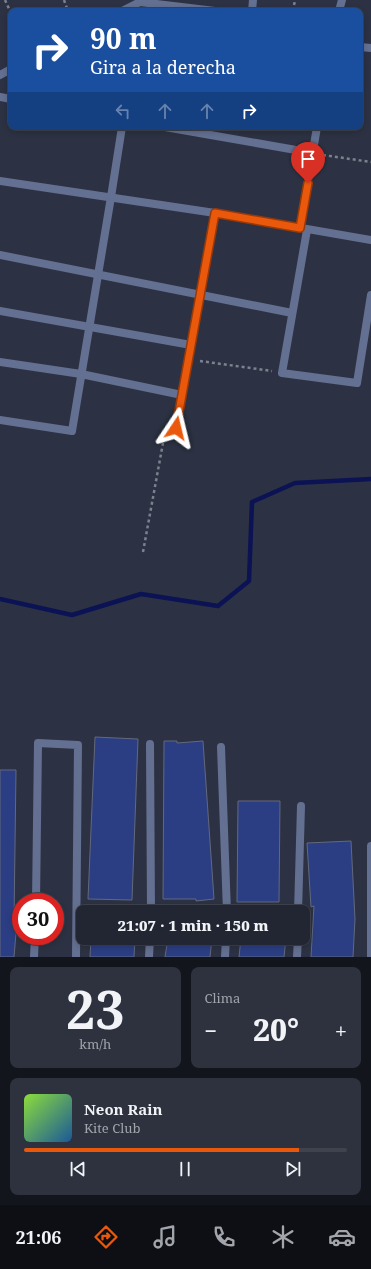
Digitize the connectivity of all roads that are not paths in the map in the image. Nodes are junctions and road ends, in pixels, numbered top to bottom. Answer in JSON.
{"nodes":[{"id":1,"x":139,"y":1,"type":"edge"},
{"id":2,"x":127,"y":8,"type":"edge"},
{"id":3,"x":192,"y":8,"type":"edge"},
{"id":4,"x":122,"y":130,"type":"edge"},
{"id":5,"x":182,"y":130,"type":"edge"},
{"id":6,"x":317,"y":130,"type":"edge"},
{"id":7,"x":313,"y":153,"type":"junction"},
{"id":8,"x":0,"y":181,"type":"edge"},
{"id":9,"x":111,"y":198,"type":"junction"},
{"id":10,"x":215,"y":213,"type":"junction"},
{"id":11,"x":304,"y":229,"type":"junction"},
{"id":12,"x":371,"y":240,"type":"edge"},
{"id":13,"x":0,"y":255,"type":"edge"},
{"id":14,"x":98,"y":275,"type":"junction"},
{"id":15,"x":371,"y":294,"type":"edge"},
{"id":16,"x":200,"y":295,"type":"junction"},
{"id":17,"x":0,"y":311,"type":"edge"},
{"id":18,"x":292,"y":314,"type":"junction"},
{"id":19,"x":89,"y":327,"type":"junction"},
{"id":20,"x":191,"y":345,"type":"junction"},
{"id":21,"x":0,"y":362,"type":"edge"},
{"id":22,"x":81,"y":374,"type":"junction"},
{"id":23,"x":182,"y":395,"type":"junction"},
{"id":24,"x":0,"y":420,"type":"edge"},
{"id":25,"x":176,"y":428,"type":"road end"},
{"id":26,"x":150,"y":744,"type":"dead end"},
{"id":27,"x":221,"y":747,"type":"dead end"},
{"id":28,"x":301,"y":806,"type":"dead end"},
{"id":29,"x":371,"y":846,"type":"edge"},
{"id":30,"x":36,"y":893,"type":"edge"},
{"id":31,"x":151,"y":905,"type":"edge"},
{"id":32,"x":228,"y":905,"type":"edge"},
{"id":33,"x":298,"y":905,"type":"edge"},
{"id":34,"x":35,"y":945,"type":"edge"},
{"id":35,"x":150,"y":945,"type":"edge"},
{"id":36,"x":226,"y":945,"type":"edge"},
{"id":37,"x":298,"y":945,"type":"edge"},
{"id":38,"x":34,"y":957,"type":"edge"},
{"id":39,"x":76,"y":957,"type":"edge"},
{"id":40,"x":149,"y":957,"type":"edge"},
{"id":41,"x":225,"y":957,"type":"edge"},
{"id":42,"x":297,"y":957,"type":"edge"},
{"id":43,"x":371,"y":957,"type":"edge"}],
"edges":[{"from":1,"to":2,"type":"street"},
{"from":1,"to":3,"type":"street"},
{"from":4,"to":9,"type":"street"},
{"from":5,"to":7,"type":"street"},
{"from":6,"to":7,"type":"street"},
{"from":7,"to":11,"type":"street"},
{"from":8,"to":9,"type":"street"},
{"from":9,"to":10,"type":"street"},
{"from":9,"to":14,"type":"street"},
{"from":10,"to":11,"type":"street"},
{"from":10,"to":16,"type":"street"},
{"from":11,"to":12,"type":"street"},
{"from":11,"to":18,"type":"street"},
{"from":13,"to":14,"type":"street"},
{"from":14,"to":16,"type":"street"},
{"from":14,"to":19,"type":"street"},
{"from":15,"to":18,"type":"street"},
{"from":16,"to":18,"type":"street"},
{"from":16,"to":20,"type":"street"},
{"from":17,"to":19,"type":"street"},
{"from":19,"to":20,"type":"street"},
{"from":19,"to":22,"type":"street"},
{"from":20,"to":23,"type":"street"},
{"from":21,"to":22,"type":"street"},
{"from":22,"to":23,"type":"street"},
{"from":22,"to":24,"type":"street"},
{"from":23,"to":25,"type":"street"},
{"from":26,"to":31,"type":"street"},
{"from":27,"to":32,"type":"street"},
{"from":28,"to":33,"type":"street"},
{"from":29,"to":43,"type":"street"},
{"from":30,"to":39,"type":"street"},
{"from":34,"to":38,"type":"street"},
{"from":35,"to":40,"type":"street"},
{"from":36,"to":41,"type":"street"},
{"from":37,"to":42,"type":"street"}]}
